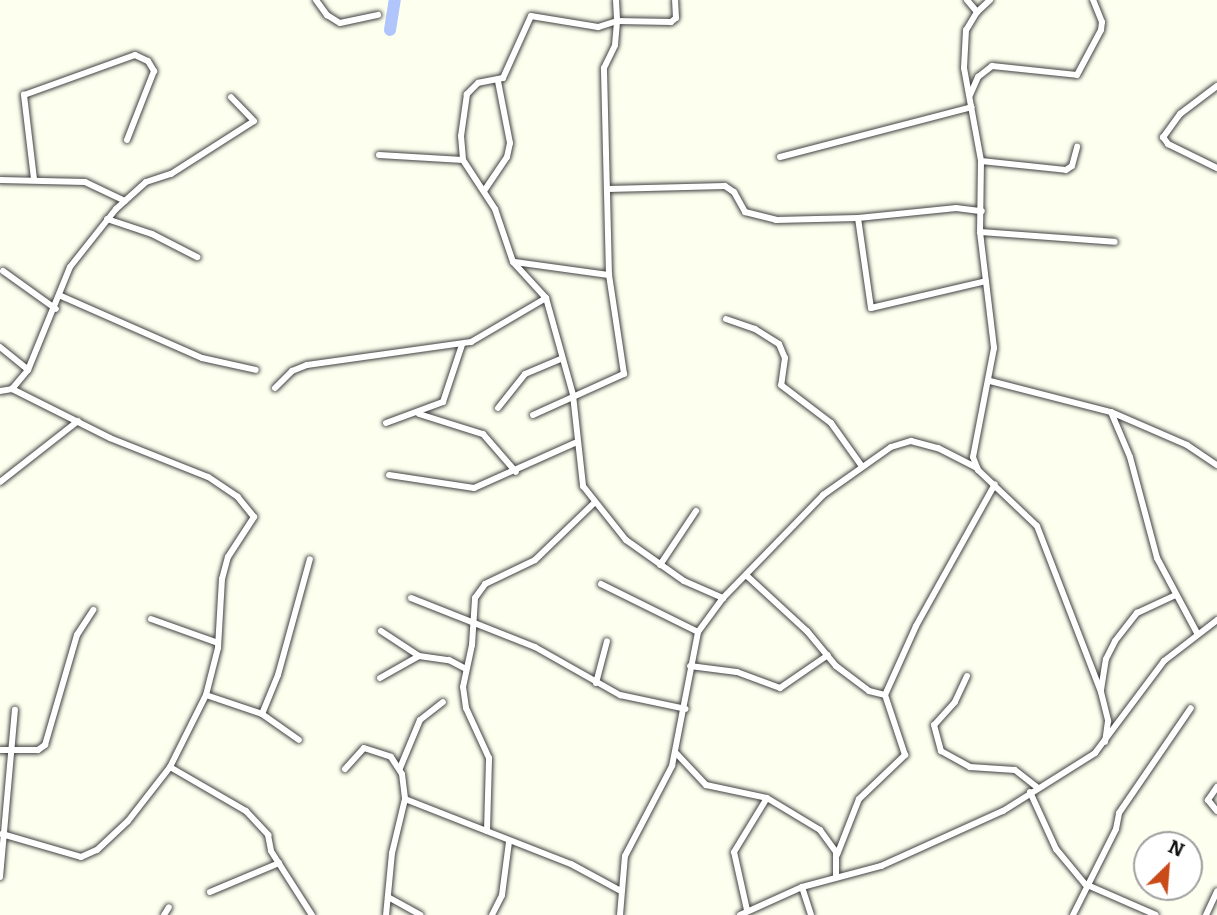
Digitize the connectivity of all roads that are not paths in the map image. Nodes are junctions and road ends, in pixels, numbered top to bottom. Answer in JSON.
{"nodes":[{"id":1,"x":316,"y":0,"type":"edge"},
{"id":2,"x":616,"y":0,"type":"edge"},
{"id":3,"x":675,"y":0,"type":"edge"},
{"id":4,"x":967,"y":0,"type":"edge"},
{"id":5,"x":990,"y":0,"type":"edge"},
{"id":6,"x":1084,"y":0,"type":"edge"},
{"id":7,"x":1092,"y":0,"type":"edge"},
{"id":8,"x":976,"y":12,"type":"junction"},
{"id":9,"x":378,"y":15,"type":"dead end"},
{"id":10,"x":617,"y":21,"type":"junction"},
{"id":11,"x":498,"y":81,"type":"junction"},
{"id":12,"x":1217,"y":86,"type":"edge"},
{"id":13,"x":969,"y":96,"type":"junction"},
{"id":14,"x":232,"y":97,"type":"dead end"},
{"id":15,"x":972,"y":107,"type":"junction"},
{"id":16,"x":127,"y":139,"type":"dead end"},
{"id":17,"x":1077,"y":148,"type":"dead end"},
{"id":18,"x":379,"y":155,"type":"dead end"},
{"id":19,"x":780,"y":157,"type":"dead end"},
{"id":20,"x":463,"y":160,"type":"junction"},
{"id":21,"x":981,"y":161,"type":"junction"},
{"id":22,"x":1217,"y":168,"type":"edge"},
{"id":23,"x":34,"y":179,"type":"junction"},
{"id":24,"x":0,"y":180,"type":"edge"},
{"id":25,"x":608,"y":189,"type":"junction"},
{"id":26,"x":484,"y":191,"type":"junction"},
{"id":27,"x":125,"y":201,"type":"junction"},
{"id":28,"x":982,"y":211,"type":"junction"},
{"id":29,"x":858,"y":218,"type":"junction"},
{"id":30,"x":107,"y":219,"type":"junction"},
{"id":31,"x":980,"y":232,"type":"junction"},
{"id":32,"x":1115,"y":242,"type":"dead end"},
{"id":33,"x":197,"y":257,"type":"dead end"},
{"id":34,"x":513,"y":262,"type":"junction"},
{"id":35,"x":3,"y":271,"type":"dead end"},
{"id":36,"x":609,"y":275,"type":"junction"},
{"id":37,"x":986,"y":281,"type":"junction"},
{"id":38,"x":61,"y":296,"type":"junction"},
{"id":39,"x":546,"y":299,"type":"junction"},
{"id":40,"x":56,"y":309,"type":"junction"},
{"id":41,"x":726,"y":319,"type":"dead end"},
{"id":42,"x":462,"y":345,"type":"junction"},
{"id":43,"x":0,"y":347,"type":"edge"},
{"id":44,"x":560,"y":359,"type":"junction"},
{"id":45,"x":28,"y":370,"type":"junction"},
{"id":46,"x":256,"y":370,"type":"dead end"},
{"id":47,"x":990,"y":381,"type":"junction"},
{"id":48,"x":275,"y":388,"type":"dead end"},
{"id":49,"x":12,"y":389,"type":"junction"},
{"id":50,"x":0,"y":391,"type":"edge"},
{"id":51,"x":573,"y":395,"type":"junction"},
{"id":52,"x":498,"y":408,"type":"dead end"},
{"id":53,"x":1111,"y":412,"type":"junction"},
{"id":54,"x":417,"y":413,"type":"junction"},
{"id":55,"x":533,"y":415,"type":"dead end"},
{"id":56,"x":78,"y":421,"type":"junction"},
{"id":57,"x":386,"y":423,"type":"dead end"},
{"id":58,"x":575,"y":443,"type":"junction"},
{"id":59,"x":861,"y":465,"type":"junction"},
{"id":60,"x":1217,"y":465,"type":"edge"},
{"id":61,"x":978,"y":470,"type":"junction"},
{"id":62,"x":516,"y":472,"type":"junction"},
{"id":63,"x":388,"y":475,"type":"dead end"},
{"id":64,"x":0,"y":482,"type":"edge"},
{"id":65,"x":995,"y":484,"type":"junction"},
{"id":66,"x":595,"y":502,"type":"junction"},
{"id":67,"x":696,"y":511,"type":"dead end"},
{"id":68,"x":310,"y":559,"type":"dead end"},
{"id":69,"x":660,"y":565,"type":"junction"},
{"id":70,"x":746,"y":575,"type":"junction"},
{"id":71,"x":601,"y":584,"type":"dead end"},
{"id":72,"x":1173,"y":596,"type":"junction"},
{"id":73,"x":411,"y":598,"type":"dead end"},
{"id":74,"x":723,"y":598,"type":"junction"},
{"id":75,"x":93,"y":610,"type":"dead end"},
{"id":76,"x":151,"y":619,"type":"dead end"},
{"id":77,"x":1217,"y":620,"type":"edge"},
{"id":78,"x":474,"y":622,"type":"junction"},
{"id":79,"x":381,"y":631,"type":"dead end"},
{"id":80,"x":698,"y":632,"type":"junction"},
{"id":81,"x":1197,"y":633,"type":"junction"},
{"id":82,"x":607,"y":641,"type":"dead end"},
{"id":83,"x":218,"y":643,"type":"junction"},
{"id":84,"x":828,"y":655,"type":"junction"},
{"id":85,"x":419,"y":656,"type":"junction"},
{"id":86,"x":690,"y":666,"type":"junction"},
{"id":87,"x":466,"y":669,"type":"junction"},
{"id":88,"x":967,"y":676,"type":"dead end"},
{"id":89,"x":380,"y":678,"type":"dead end"},
{"id":90,"x":596,"y":683,"type":"junction"},
{"id":91,"x":1101,"y":692,"type":"junction"},
{"id":92,"x":206,"y":695,"type":"junction"},
{"id":93,"x":885,"y":695,"type":"junction"},
{"id":94,"x":443,"y":702,"type":"dead end"},
{"id":95,"x":1191,"y":708,"type":"dead end"},
{"id":96,"x":686,"y":709,"type":"junction"},
{"id":97,"x":15,"y":710,"type":"dead end"},
{"id":98,"x":262,"y":713,"type":"junction"},
{"id":99,"x":299,"y":740,"type":"dead end"},
{"id":100,"x":1105,"y":742,"type":"junction"},
{"id":101,"x":0,"y":750,"type":"edge"},
{"id":102,"x":12,"y":750,"type":"junction"},
{"id":103,"x":676,"y":754,"type":"junction"},
{"id":104,"x":170,"y":767,"type":"junction"},
{"id":105,"x":400,"y":768,"type":"junction"},
{"id":106,"x":345,"y":769,"type":"dead end"},
{"id":107,"x":1217,"y":787,"type":"edge"},
{"id":108,"x":1038,"y":788,"type":"junction"},
{"id":109,"x":1030,"y":792,"type":"junction"},
{"id":110,"x":405,"y":799,"type":"junction"},
{"id":111,"x":767,"y":799,"type":"junction"},
{"id":112,"x":1217,"y":811,"type":"edge"},
{"id":113,"x":487,"y":831,"type":"junction"},
{"id":114,"x":1,"y":839,"type":"edge"},
{"id":115,"x":509,"y":842,"type":"junction"},
{"id":116,"x":836,"y":855,"type":"junction"},
{"id":117,"x":279,"y":863,"type":"junction"},
{"id":118,"x":0,"y":877,"type":"edge"},
{"id":119,"x":836,"y":877,"type":"junction"},
{"id":120,"x":1085,"y":884,"type":"junction"},
{"id":121,"x":802,"y":887,"type":"junction"},
{"id":122,"x":621,"y":891,"type":"junction"},
{"id":123,"x":1217,"y":891,"type":"edge"},
{"id":124,"x":210,"y":892,"type":"dead end"},
{"id":125,"x":388,"y":897,"type":"junction"},
{"id":126,"x":169,"y":907,"type":"dead end"},
{"id":127,"x":747,"y":911,"type":"junction"},
{"id":128,"x":309,"y":914,"type":"edge"},
{"id":129,"x":1151,"y":914,"type":"edge"},
{"id":130,"x":164,"y":915,"type":"edge"},
{"id":131,"x":386,"y":915,"type":"edge"},
{"id":132,"x":420,"y":915,"type":"edge"},
{"id":133,"x":492,"y":915,"type":"edge"},
{"id":134,"x":620,"y":915,"type":"edge"},
{"id":135,"x":740,"y":915,"type":"edge"},
{"id":136,"x":811,"y":915,"type":"edge"},
{"id":137,"x":1073,"y":915,"type":"edge"},
{"id":138,"x":1206,"y":915,"type":"edge"}],
"edges":[{"from":1,"to":9,"type":"street"},
{"from":2,"to":10,"type":"street"},
{"from":3,"to":10,"type":"street"},
{"from":4,"to":8,"type":"street"},
{"from":5,"to":8,"type":"street"},
{"from":6,"to":7,"type":"street"},
{"from":7,"to":13,"type":"street"},
{"from":8,"to":13,"type":"street"},
{"from":10,"to":11,"type":"street"},
{"from":10,"to":25,"type":"street"},
{"from":11,"to":20,"type":"street"},
{"from":11,"to":26,"type":"street"},
{"from":12,"to":22,"type":"street"},
{"from":13,"to":15,"type":"street"},
{"from":14,"to":27,"type":"street"},
{"from":15,"to":19,"type":"street"},
{"from":15,"to":21,"type":"street"},
{"from":16,"to":23,"type":"street"},
{"from":17,"to":21,"type":"street"},
{"from":18,"to":20,"type":"street"},
{"from":20,"to":26,"type":"street"},
{"from":21,"to":28,"type":"street"},
{"from":23,"to":24,"type":"street"},
{"from":23,"to":27,"type":"street"},
{"from":25,"to":29,"type":"street"},
{"from":25,"to":36,"type":"street"},
{"from":26,"to":34,"type":"street"},
{"from":27,"to":30,"type":"street"},
{"from":28,"to":29,"type":"street"},
{"from":28,"to":31,"type":"street"},
{"from":29,"to":37,"type":"street"},
{"from":30,"to":33,"type":"street"},
{"from":30,"to":38,"type":"street"},
{"from":31,"to":32,"type":"street"},
{"from":31,"to":37,"type":"street"},
{"from":34,"to":36,"type":"street"},
{"from":34,"to":39,"type":"street"},
{"from":35,"to":40,"type":"street"},
{"from":36,"to":51,"type":"street"},
{"from":37,"to":47,"type":"street"},
{"from":38,"to":40,"type":"street"},
{"from":38,"to":46,"type":"street"},
{"from":39,"to":42,"type":"street"},
{"from":39,"to":44,"type":"street"},
{"from":40,"to":45,"type":"street"},
{"from":41,"to":59,"type":"street"},
{"from":42,"to":48,"type":"street"},
{"from":42,"to":54,"type":"street"},
{"from":43,"to":45,"type":"street"},
{"from":44,"to":51,"type":"street"},
{"from":44,"to":52,"type":"street"},
{"from":45,"to":49,"type":"street"},
{"from":47,"to":53,"type":"street"},
{"from":47,"to":61,"type":"street"},
{"from":49,"to":50,"type":"street"},
{"from":49,"to":56,"type":"street"},
{"from":51,"to":55,"type":"street"},
{"from":51,"to":58,"type":"street"},
{"from":53,"to":60,"type":"street"},
{"from":53,"to":72,"type":"street"},
{"from":54,"to":57,"type":"street"},
{"from":54,"to":62,"type":"street"},
{"from":56,"to":64,"type":"street"},
{"from":56,"to":83,"type":"street"},
{"from":58,"to":62,"type":"street"},
{"from":58,"to":66,"type":"street"},
{"from":59,"to":61,"type":"street"},
{"from":59,"to":70,"type":"street"},
{"from":61,"to":65,"type":"street"},
{"from":62,"to":63,"type":"street"},
{"from":65,"to":91,"type":"street"},
{"from":65,"to":93,"type":"street"},
{"from":66,"to":69,"type":"street"},
{"from":66,"to":78,"type":"street"},
{"from":67,"to":69,"type":"street"},
{"from":68,"to":98,"type":"street"},
{"from":69,"to":74,"type":"street"},
{"from":70,"to":74,"type":"street"},
{"from":70,"to":84,"type":"street"},
{"from":71,"to":80,"type":"street"},
{"from":72,"to":81,"type":"street"},
{"from":72,"to":91,"type":"street"},
{"from":73,"to":78,"type":"street"},
{"from":74,"to":80,"type":"street"},
{"from":75,"to":102,"type":"street"},
{"from":76,"to":83,"type":"street"},
{"from":77,"to":81,"type":"street"},
{"from":78,"to":87,"type":"street"},
{"from":78,"to":90,"type":"street"},
{"from":79,"to":85,"type":"street"},
{"from":80,"to":86,"type":"street"},
{"from":81,"to":100,"type":"street"},
{"from":82,"to":90,"type":"street"},
{"from":83,"to":92,"type":"street"},
{"from":84,"to":86,"type":"street"},
{"from":84,"to":93,"type":"street"},
{"from":85,"to":87,"type":"street"},
{"from":85,"to":89,"type":"street"},
{"from":86,"to":96,"type":"street"},
{"from":87,"to":113,"type":"street"},
{"from":88,"to":108,"type":"street"},
{"from":90,"to":96,"type":"street"},
{"from":91,"to":100,"type":"street"},
{"from":92,"to":98,"type":"street"},
{"from":92,"to":104,"type":"street"},
{"from":93,"to":116,"type":"street"},
{"from":94,"to":105,"type":"street"},
{"from":95,"to":120,"type":"street"},
{"from":96,"to":103,"type":"street"},
{"from":97,"to":102,"type":"street"},
{"from":98,"to":99,"type":"street"},
{"from":100,"to":108,"type":"street"},
{"from":101,"to":102,"type":"street"},
{"from":102,"to":114,"type":"street"},
{"from":103,"to":111,"type":"street"},
{"from":103,"to":122,"type":"street"},
{"from":104,"to":114,"type":"street"},
{"from":104,"to":117,"type":"street"},
{"from":105,"to":106,"type":"street"},
{"from":105,"to":110,"type":"street"},
{"from":107,"to":112,"type":"street"},
{"from":108,"to":109,"type":"street"},
{"from":109,"to":119,"type":"street"},
{"from":109,"to":120,"type":"street"},
{"from":110,"to":113,"type":"street"},
{"from":110,"to":125,"type":"street"},
{"from":111,"to":116,"type":"street"},
{"from":111,"to":127,"type":"street"},
{"from":113,"to":115,"type":"street"},
{"from":114,"to":118,"type":"street"},
{"from":115,"to":122,"type":"street"},
{"from":115,"to":133,"type":"street"},
{"from":116,"to":119,"type":"street"},
{"from":117,"to":124,"type":"street"},
{"from":117,"to":128,"type":"street"},
{"from":119,"to":121,"type":"street"},
{"from":120,"to":129,"type":"street"},
{"from":120,"to":137,"type":"street"},
{"from":121,"to":127,"type":"street"},
{"from":121,"to":136,"type":"street"},
{"from":122,"to":134,"type":"street"},
{"from":123,"to":138,"type":"street"},
{"from":125,"to":131,"type":"street"},
{"from":125,"to":132,"type":"street"},
{"from":126,"to":130,"type":"street"},
{"from":127,"to":135,"type":"street"}]}
